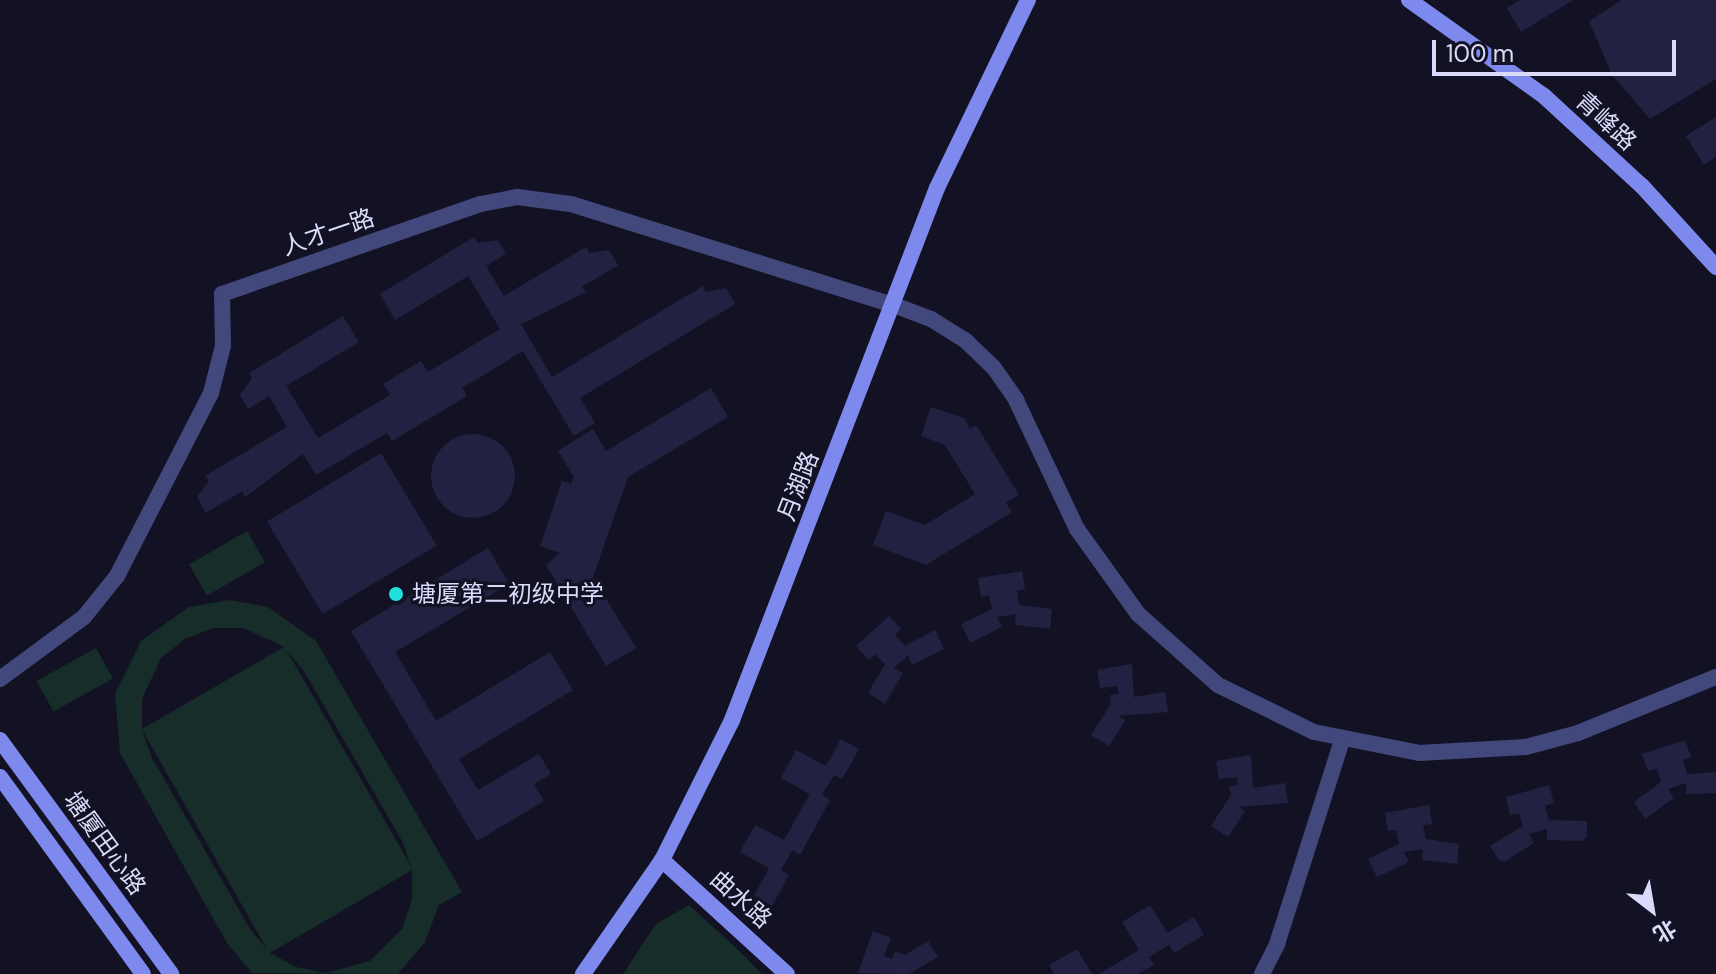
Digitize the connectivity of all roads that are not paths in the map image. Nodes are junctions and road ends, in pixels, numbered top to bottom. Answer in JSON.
{"nodes":[{"id":1,"x":1028,"y":0,"type":"edge"},
{"id":2,"x":1409,"y":0,"type":"edge"},
{"id":3,"x":1716,"y":267,"type":"edge"},
{"id":4,"x":894,"y":305,"type":"junction"},
{"id":5,"x":1716,"y":677,"type":"edge"},
{"id":6,"x":0,"y":679,"type":"edge"},
{"id":7,"x":0,"y":740,"type":"edge"},
{"id":8,"x":1342,"y":740,"type":"junction"},
{"id":9,"x":0,"y":777,"type":"edge"},
{"id":10,"x":662,"y":860,"type":"junction"},
{"id":11,"x":143,"y":974,"type":"edge"},
{"id":12,"x":171,"y":974,"type":"edge"},
{"id":13,"x":583,"y":974,"type":"edge"},
{"id":14,"x":787,"y":974,"type":"edge"},
{"id":15,"x":1262,"y":974,"type":"edge"}],
"edges":[{"from":1,"to":4,"type":"street","name":"月湖路"},
{"from":2,"to":3,"type":"street","name":"青峰路"},
{"from":4,"to":6,"type":"street","name":"人才一路"},
{"from":4,"to":8,"type":"street"},
{"from":4,"to":10,"type":"street","name":"月湖路"},
{"from":5,"to":8,"type":"street"},
{"from":7,"to":12,"type":"street","name":"塘厦田心路"},
{"from":8,"to":15,"type":"street"},
{"from":9,"to":11,"type":"street","name":"塘厦田心路"},
{"from":10,"to":13,"type":"street","name":"月湖路"},
{"from":10,"to":14,"type":"street","name":"曲水路"}]}
